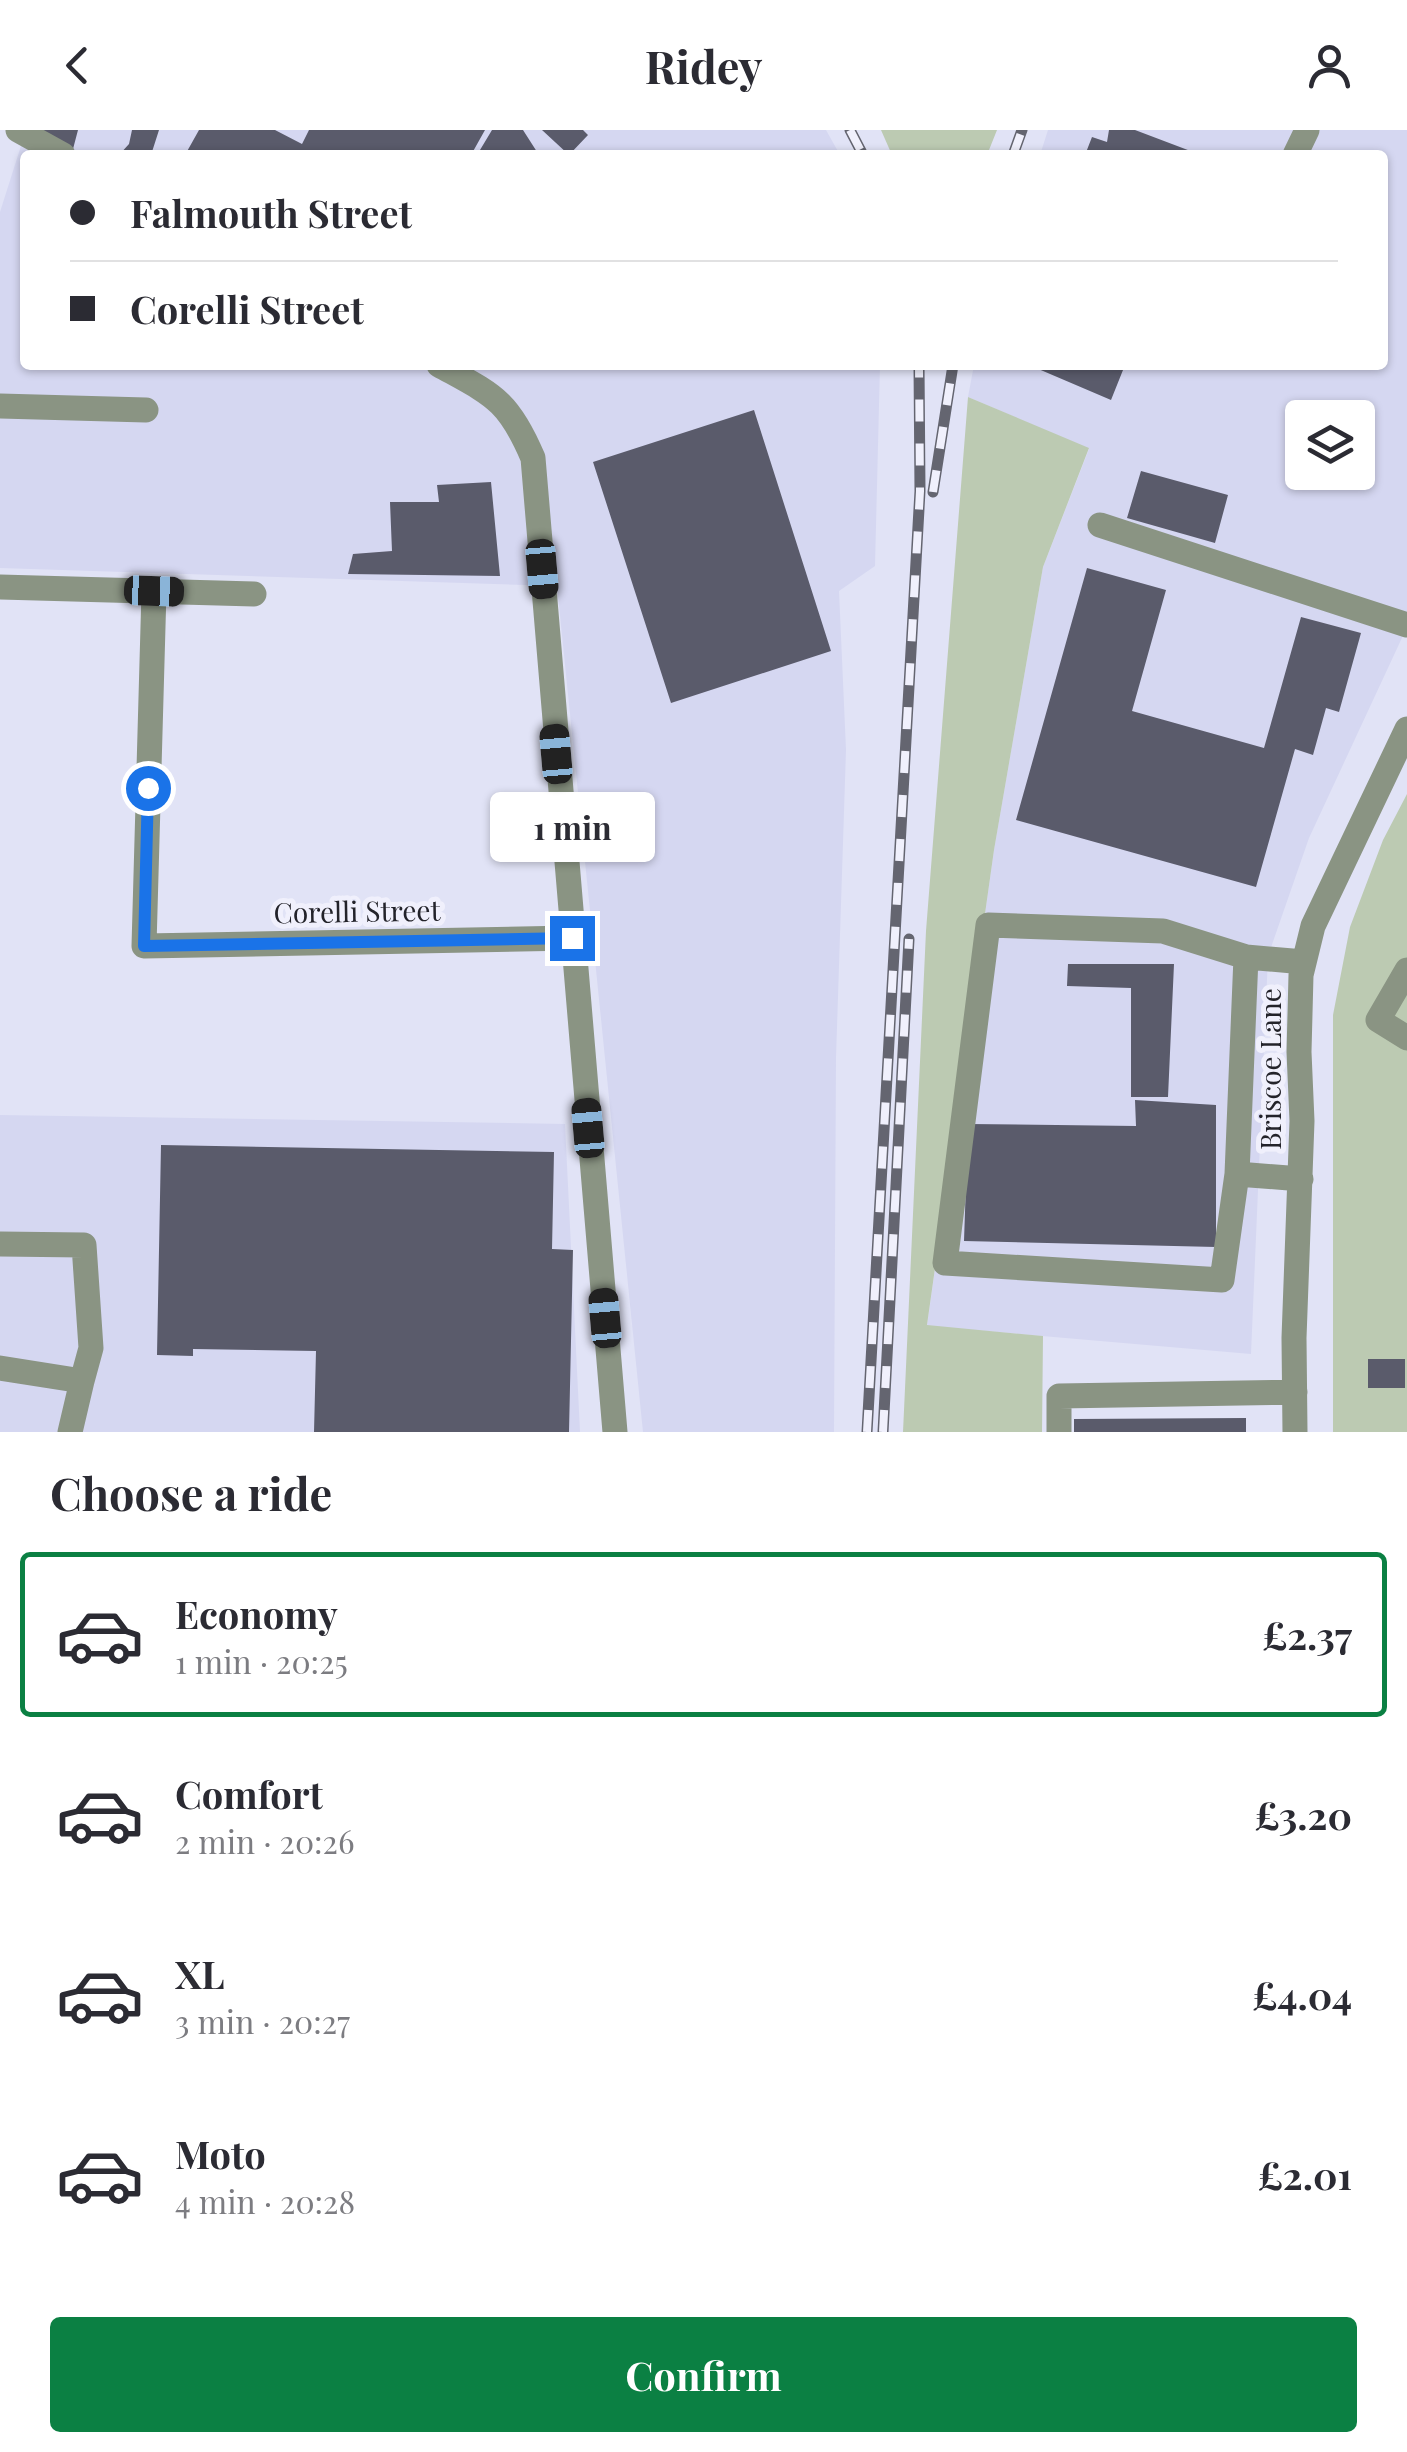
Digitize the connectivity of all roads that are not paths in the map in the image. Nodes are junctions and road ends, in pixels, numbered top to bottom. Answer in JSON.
{"nodes":[{"id":1,"x":18,"y":130,"type":"edge"},
{"id":2,"x":54,"y":150,"type":"edge"},
{"id":3,"x":447,"y":370,"type":"edge"},
{"id":4,"x":0,"y":406,"type":"edge"},
{"id":5,"x":146,"y":410,"type":"dead end"},
{"id":6,"x":1100,"y":525,"type":"dead end"},
{"id":7,"x":0,"y":587,"type":"edge"},
{"id":8,"x":154,"y":591,"type":"junction"},
{"id":9,"x":254,"y":594,"type":"dead end"},
{"id":10,"x":1407,"y":625,"type":"edge"},
{"id":11,"x":1407,"y":730,"type":"edge"},
{"id":12,"x":572,"y":938,"type":"junction"},
{"id":13,"x":1246,"y":957,"type":"junction"},
{"id":14,"x":1304,"y":962,"type":"junction"},
{"id":15,"x":1407,"y":970,"type":"edge"},
{"id":16,"x":1407,"y":1038,"type":"edge"},
{"id":17,"x":1237,"y":1174,"type":"junction"},
{"id":18,"x":1301,"y":1179,"type":"junction"},
{"id":19,"x":0,"y":1244,"type":"edge"},
{"id":20,"x":0,"y":1368,"type":"edge"},
{"id":21,"x":82,"y":1381,"type":"junction"},
{"id":22,"x":1295,"y":1392,"type":"junction"},
{"id":23,"x":70,"y":1432,"type":"edge"},
{"id":24,"x":615,"y":1432,"type":"edge"},
{"id":25,"x":1059,"y":1432,"type":"edge"},
{"id":26,"x":1295,"y":1432,"type":"edge"}],
"edges":[{"from":1,"to":2,"type":"street"},
{"from":3,"to":12,"type":"street"},
{"from":4,"to":5,"type":"street"},
{"from":6,"to":10,"type":"street"},
{"from":7,"to":8,"type":"street"},
{"from":8,"to":9,"type":"street"},
{"from":8,"to":12,"type":"street","name":"Corelli Street"},
{"from":11,"to":14,"type":"street","name":"Briscoe Lane"},
{"from":12,"to":24,"type":"street"},
{"from":13,"to":14,"type":"street"},
{"from":13,"to":17,"type":"street"},
{"from":13,"to":17,"type":"street"},
{"from":14,"to":18,"type":"street","name":"Briscoe Lane"},
{"from":15,"to":16,"type":"street"},
{"from":17,"to":18,"type":"street"},
{"from":18,"to":22,"type":"street","name":"Briscoe Lane"},
{"from":19,"to":21,"type":"street"},
{"from":20,"to":21,"type":"street"},
{"from":21,"to":23,"type":"street"},
{"from":22,"to":25,"type":"street"},
{"from":22,"to":26,"type":"street","name":"Briscoe Lane"}]}
